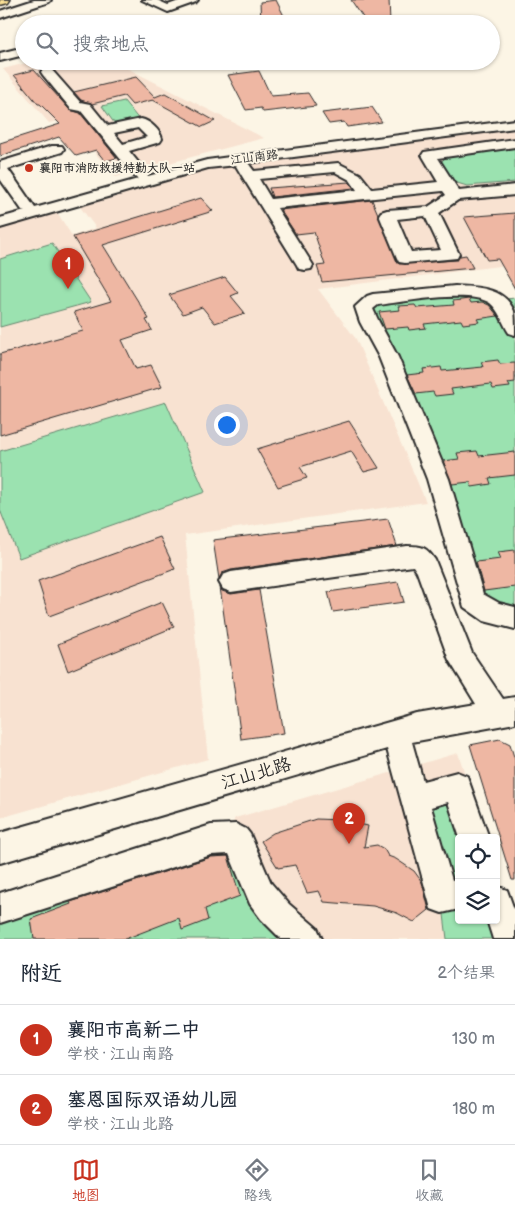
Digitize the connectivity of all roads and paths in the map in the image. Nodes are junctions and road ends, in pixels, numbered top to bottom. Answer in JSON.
{"nodes":[{"id":1,"x":45,"y":0,"type":"edge"},
{"id":2,"x":148,"y":0,"type":"edge"},
{"id":3,"x":192,"y":0,"type":"edge"},
{"id":4,"x":0,"y":15,"type":"edge"},
{"id":5,"x":15,"y":53,"type":"edge"},
{"id":6,"x":0,"y":57,"type":"edge"},
{"id":7,"x":47,"y":72,"type":"dead end"},
{"id":8,"x":515,"y":117,"type":"edge"},
{"id":9,"x":515,"y":124,"type":"edge"},
{"id":10,"x":105,"y":132,"type":"junction"},
{"id":11,"x":515,"y":144,"type":"edge"},
{"id":12,"x":57,"y":149,"type":"dead end"},
{"id":13,"x":119,"y":149,"type":"junction"},
{"id":14,"x":239,"y":159,"type":"junction"},
{"id":15,"x":0,"y":167,"type":"edge"},
{"id":16,"x":140,"y":175,"type":"junction"},
{"id":17,"x":249,"y":176,"type":"junction"},
{"id":18,"x":515,"y":190,"type":"edge"},
{"id":19,"x":451,"y":191,"type":"junction"},
{"id":20,"x":368,"y":194,"type":"junction"},
{"id":21,"x":267,"y":204,"type":"junction"},
{"id":22,"x":28,"y":207,"type":"junction"},
{"id":23,"x":430,"y":211,"type":"dead end"},
{"id":24,"x":0,"y":215,"type":"edge"},
{"id":25,"x":46,"y":220,"type":"dead end"},
{"id":26,"x":0,"y":224,"type":"edge"},
{"id":27,"x":0,"y":234,"type":"edge"},
{"id":28,"x":305,"y":265,"type":"dead end"},
{"id":29,"x":515,"y":329,"type":"edge"},
{"id":30,"x":231,"y":582,"type":"dead end"},
{"id":31,"x":515,"y":618,"type":"edge"},
{"id":32,"x":509,"y":715,"type":"edge"},
{"id":33,"x":396,"y":733,"type":"junction"},
{"id":34,"x":414,"y":797,"type":"junction"},
{"id":35,"x":474,"y":834,"type":"edge"},
{"id":36,"x":0,"y":848,"type":"edge"},
{"id":37,"x":455,"y":895,"type":"edge"},
{"id":38,"x":0,"y":908,"type":"edge"},
{"id":39,"x":500,"y":913,"type":"edge"},
{"id":40,"x":306,"y":939,"type":"edge"},
{"id":41,"x":509,"y":939,"type":"edge"}],
"edges":[{"from":1,"to":4,"type":"street"},
{"from":2,"to":3,"type":"street"},
{"from":5,"to":6,"type":"street"},
{"from":7,"to":10,"type":"street"},
{"from":8,"to":16,"type":"street","name":"江山南路"},
{"from":9,"to":14,"type":"street","name":"江山南路"},
{"from":10,"to":13,"type":"street"},
{"from":10,"to":13,"type":"street"},
{"from":11,"to":19,"type":"street"},
{"from":12,"to":15,"type":"street"},
{"from":13,"to":16,"type":"street"},
{"from":14,"to":17,"type":"street"},
{"from":14,"to":26,"type":"street","name":"江山南路"},
{"from":15,"to":22,"type":"street"},
{"from":16,"to":22,"type":"street","name":"江山南路"},
{"from":17,"to":20,"type":"street"},
{"from":17,"to":21,"type":"street"},
{"from":18,"to":19,"type":"street"},
{"from":19,"to":20,"type":"street"},
{"from":19,"to":23,"type":"street"},
{"from":20,"to":21,"type":"street"},
{"from":21,"to":28,"type":"street"},
{"from":22,"to":24,"type":"street","name":"江山南路"},
{"from":25,"to":27,"type":"street"},
{"from":29,"to":31,"type":"street"},
{"from":30,"to":32,"type":"street"},
{"from":32,"to":33,"type":"street","name":"江山北路"},
{"from":33,"to":34,"type":"street"},
{"from":33,"to":36,"type":"street","name":"江山北路"},
{"from":34,"to":35,"type":"street"},
{"from":34,"to":37,"type":"street"},
{"from":38,"to":40,"type":"street"},
{"from":39,"to":41,"type":"street"}]}
